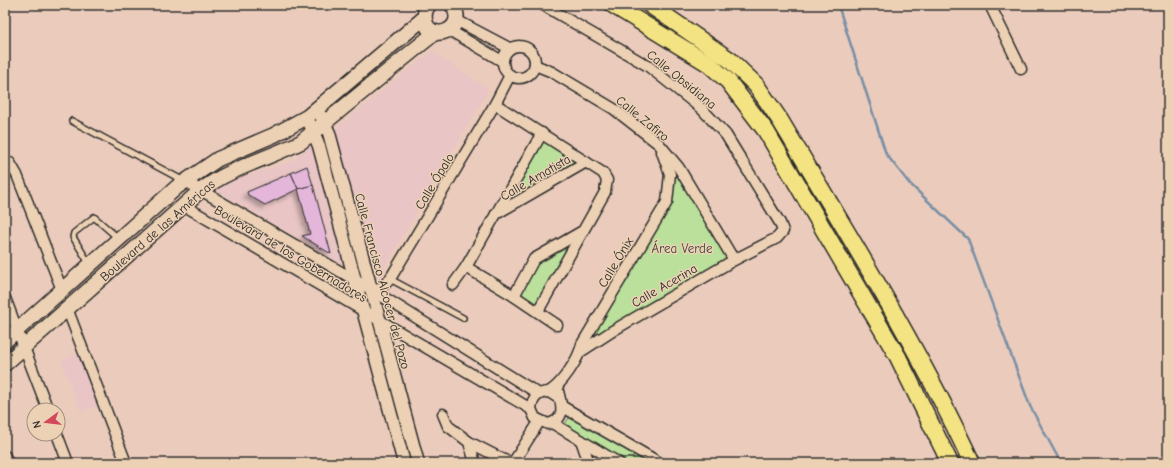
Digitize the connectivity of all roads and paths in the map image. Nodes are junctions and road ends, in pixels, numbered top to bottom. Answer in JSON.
{"nodes":[{"id":1,"x":543,"y":5,"type":"edge"},
{"id":2,"x":602,"y":5,"type":"edge"},
{"id":3,"x":613,"y":5,"type":"edge"},
{"id":4,"x":990,"y":5,"type":"edge"},
{"id":5,"x":652,"y":6,"type":"edge"},
{"id":6,"x":426,"y":12,"type":"edge"},
{"id":7,"x":453,"y":18,"type":"edge"},
{"id":8,"x":644,"y":23,"type":"junction"},
{"id":9,"x":509,"y":48,"type":"junction"},
{"id":10,"x":502,"y":61,"type":"junction"},
{"id":11,"x":535,"y":65,"type":"junction"},
{"id":12,"x":1021,"y":69,"type":"dead end"},
{"id":13,"x":510,"y":76,"type":"junction"},
{"id":14,"x":496,"y":104,"type":"junction"},
{"id":15,"x":318,"y":108,"type":"junction"},
{"id":16,"x":307,"y":117,"type":"junction"},
{"id":17,"x":72,"y":121,"type":"dead end"},
{"id":18,"x":320,"y":128,"type":"junction"},
{"id":19,"x":542,"y":133,"type":"junction"},
{"id":20,"x":659,"y":144,"type":"junction"},
{"id":21,"x":8,"y":162,"type":"edge"},
{"id":22,"x":586,"y":162,"type":"junction"},
{"id":23,"x":185,"y":181,"type":"junction"},
{"id":24,"x":200,"y":191,"type":"junction"},
{"id":25,"x":183,"y":205,"type":"junction"},
{"id":26,"x":496,"y":214,"type":"junction"},
{"id":27,"x":782,"y":231,"type":"joint"},
{"id":28,"x":582,"y":232,"type":"junction"},
{"id":29,"x":119,"y":239,"type":"junction"},
{"id":30,"x":734,"y":260,"type":"junction"},
{"id":31,"x":90,"y":265,"type":"junction"},
{"id":32,"x":466,"y":267,"type":"junction"},
{"id":33,"x":390,"y":279,"type":"junction"},
{"id":34,"x":355,"y":281,"type":"junction"},
{"id":35,"x":453,"y":285,"type":"dead end"},
{"id":36,"x":62,"y":290,"type":"junction"},
{"id":37,"x":372,"y":290,"type":"junction"},
{"id":38,"x":514,"y":296,"type":"junction"},
{"id":39,"x":5,"y":298,"type":"edge"},
{"id":40,"x":67,"y":308,"type":"junction"},
{"id":41,"x":364,"y":311,"type":"junction"},
{"id":42,"x":538,"y":311,"type":"junction"},
{"id":43,"x":462,"y":318,"type":"dead end"},
{"id":44,"x":380,"y":321,"type":"junction"},
{"id":45,"x":557,"y":325,"type":"dead end"},
{"id":46,"x":591,"y":328,"type":"junction"},
{"id":47,"x":18,"y":330,"type":"junction"},
{"id":48,"x":599,"y":340,"type":"junction"},
{"id":49,"x":5,"y":341,"type":"edge"},
{"id":50,"x":24,"y":347,"type":"junction"},
{"id":51,"x":580,"y":352,"type":"junction"},
{"id":52,"x":5,"y":364,"type":"edge"},
{"id":53,"x":549,"y":391,"type":"junction"},
{"id":54,"x":45,"y":402,"type":"edge"},
{"id":55,"x":561,"y":403,"type":"junction"},
{"id":56,"x":531,"y":409,"type":"junction"},
{"id":57,"x":443,"y":414,"type":"dead end"},
{"id":58,"x":539,"y":422,"type":"junction"},
{"id":59,"x":552,"y":423,"type":"junction"},
{"id":60,"x":581,"y":440,"type":"junction"},
{"id":61,"x":60,"y":442,"type":"edge"},
{"id":62,"x":469,"y":442,"type":"junction"},
{"id":63,"x":5,"y":456,"type":"edge"},
{"id":64,"x":8,"y":463,"type":"edge"},
{"id":65,"x":68,"y":463,"type":"edge"},
{"id":66,"x":126,"y":463,"type":"edge"},
{"id":67,"x":404,"y":463,"type":"edge"},
{"id":68,"x":418,"y":463,"type":"edge"},
{"id":69,"x":475,"y":463,"type":"edge"},
{"id":70,"x":510,"y":463,"type":"edge"},
{"id":71,"x":513,"y":463,"type":"edge"},
{"id":72,"x":589,"y":463,"type":"edge"},
{"id":73,"x":619,"y":463,"type":"edge"},
{"id":74,"x":660,"y":463,"type":"edge"},
{"id":75,"x":950,"y":463,"type":"edge"},
{"id":76,"x":972,"y":463,"type":"edge"}],
"edges":[{"from":1,"to":27,"type":"street","name":"Calle Obsidiana"},
{"from":2,"to":8,"type":"highway"},
{"from":3,"to":8,"type":"highway"},
{"from":4,"to":12,"type":"street"},
{"from":5,"to":76,"type":"highway"},
{"from":6,"to":7,"type":"main road"},
{"from":6,"to":15,"type":"main road","name":"Boulevard de las Américas"},
{"from":7,"to":9,"type":"street"},
{"from":7,"to":10,"type":"street"},
{"from":7,"to":18,"type":"main road","name":"Boulevard de las Américas"},
{"from":8,"to":75,"type":"highway"},
{"from":9,"to":10,"type":"street"},
{"from":9,"to":11,"type":"street"},
{"from":10,"to":13,"type":"street"},
{"from":11,"to":13,"type":"street"},
{"from":11,"to":20,"type":"street","name":"Calle Zafiro"},
{"from":13,"to":14,"type":"street","name":"Calle Ópalo"},
{"from":14,"to":19,"type":"street","name":"Calle Amatista"},
{"from":14,"to":33,"type":"street","name":"Calle Ópalo"},
{"from":15,"to":16,"type":"main road","name":"Boulevard de las Américas"},
{"from":15,"to":18,"type":"street","name":"Calle Francisco Alcocer del Pozo"},
{"from":16,"to":18,"type":"street","name":"Calle Francisco Alcocer del Pozo"},
{"from":16,"to":23,"type":"main road","name":"Boulevard de las Américas"},
{"from":17,"to":23,"type":"lane"},
{"from":18,"to":24,"type":"main road","name":"Boulevard de las Américas"},
{"from":18,"to":34,"type":"street","name":"Calle Francisco Alcocer del Pozo"},
{"from":18,"to":37,"type":"street","name":"Calle Francisco Alcocer del Pozo"},
{"from":19,"to":22,"type":"street","name":"Calle Amatista"},
{"from":19,"to":26,"type":"street","name":"Calle Amatista"},
{"from":20,"to":30,"type":"street","name":"Calle Zafiro"},
{"from":20,"to":46,"type":"street","name":"Calle Ónix"},
{"from":21,"to":36,"type":"street"},
{"from":22,"to":26,"type":"street","name":"Calle Amatista"},
{"from":22,"to":28,"type":"street","name":"Calle Amatista"},
{"from":23,"to":24,"type":"street","name":"Boulevard de los Gobernadores"},
{"from":23,"to":29,"type":"main road","name":"Boulevard de las Américas"},
{"from":24,"to":25,"type":"main road","name":"Boulevard de las Américas"},
{"from":24,"to":34,"type":"street","name":"Boulevard de los Gobernadores"},
{"from":25,"to":40,"type":"main road","name":"Boulevard de las Américas"},
{"from":25,"to":41,"type":"street","name":"Boulevard de los Gobernadores"},
{"from":26,"to":32,"type":"street","name":"Calle Amatista"},
{"from":27,"to":30,"type":"street","name":"Calle Acerina"},
{"from":28,"to":38,"type":"street"},
{"from":28,"to":42,"type":"street","name":"Calle Amatista"},
{"from":29,"to":31,"type":"main road","name":"Boulevard de las Américas"},
{"from":29,"to":31,"type":"lane"},
{"from":30,"to":48,"type":"street","name":"Calle Acerina"},
{"from":31,"to":36,"type":"main road","name":"Boulevard de las Américas"},
{"from":32,"to":35,"type":"street","name":"Calle Amatista"},
{"from":32,"to":38,"type":"street"},
{"from":33,"to":37,"type":"street","name":"Calle Ópalo"},
{"from":33,"to":43,"type":"lane"},
{"from":34,"to":37,"type":"street","name":"Boulevard de los Gobernadores"},
{"from":34,"to":41,"type":"street","name":"Calle Francisco Alcocer del Pozo"},
{"from":36,"to":47,"type":"main road","name":"Boulevard de las Américas"},
{"from":37,"to":44,"type":"street","name":"Calle Francisco Alcocer del Pozo"},
{"from":37,"to":53,"type":"street","name":"Boulevard de los Gobernadores"},
{"from":38,"to":42,"type":"street"},
{"from":39,"to":47,"type":"street"},
{"from":40,"to":50,"type":"main road","name":"Boulevard de las Américas"},
{"from":40,"to":66,"type":"street"},
{"from":41,"to":44,"type":"street","name":"Boulevard de los Gobernadores"},
{"from":41,"to":67,"type":"street","name":"Calle Francisco Alcocer del Pozo"},
{"from":42,"to":45,"type":"street"},
{"from":44,"to":56,"type":"street","name":"Boulevard de los Gobernadores"},
{"from":44,"to":68,"type":"street","name":"Calle Francisco Alcocer del Pozo"},
{"from":46,"to":48,"type":"street"},
{"from":46,"to":51,"type":"street","name":"Calle Ónix"},
{"from":47,"to":49,"type":"main road","name":"Boulevard de las Américas"},
{"from":47,"to":50,"type":"street"},
{"from":48,"to":51,"type":"street","name":"Calle Acerina"},
{"from":50,"to":52,"type":"main road","name":"Boulevard de las Américas"},
{"from":50,"to":54,"type":"street"},
{"from":51,"to":53,"type":"street","name":"Calle Ónix"},
{"from":53,"to":55,"type":"street"},
{"from":53,"to":56,"type":"street"},
{"from":55,"to":59,"type":"street"},
{"from":55,"to":74,"type":"street"},
{"from":56,"to":58,"type":"street"},
{"from":57,"to":62,"type":"street"},
{"from":58,"to":59,"type":"street"},
{"from":58,"to":71,"type":"street"},
{"from":59,"to":60,"type":"street"},
{"from":60,"to":72,"type":"street"},
{"from":60,"to":73,"type":"street"},
{"from":61,"to":65,"type":"street"},
{"from":62,"to":69,"type":"street"},
{"from":62,"to":70,"type":"street"},
{"from":63,"to":64,"type":"street"}]}
